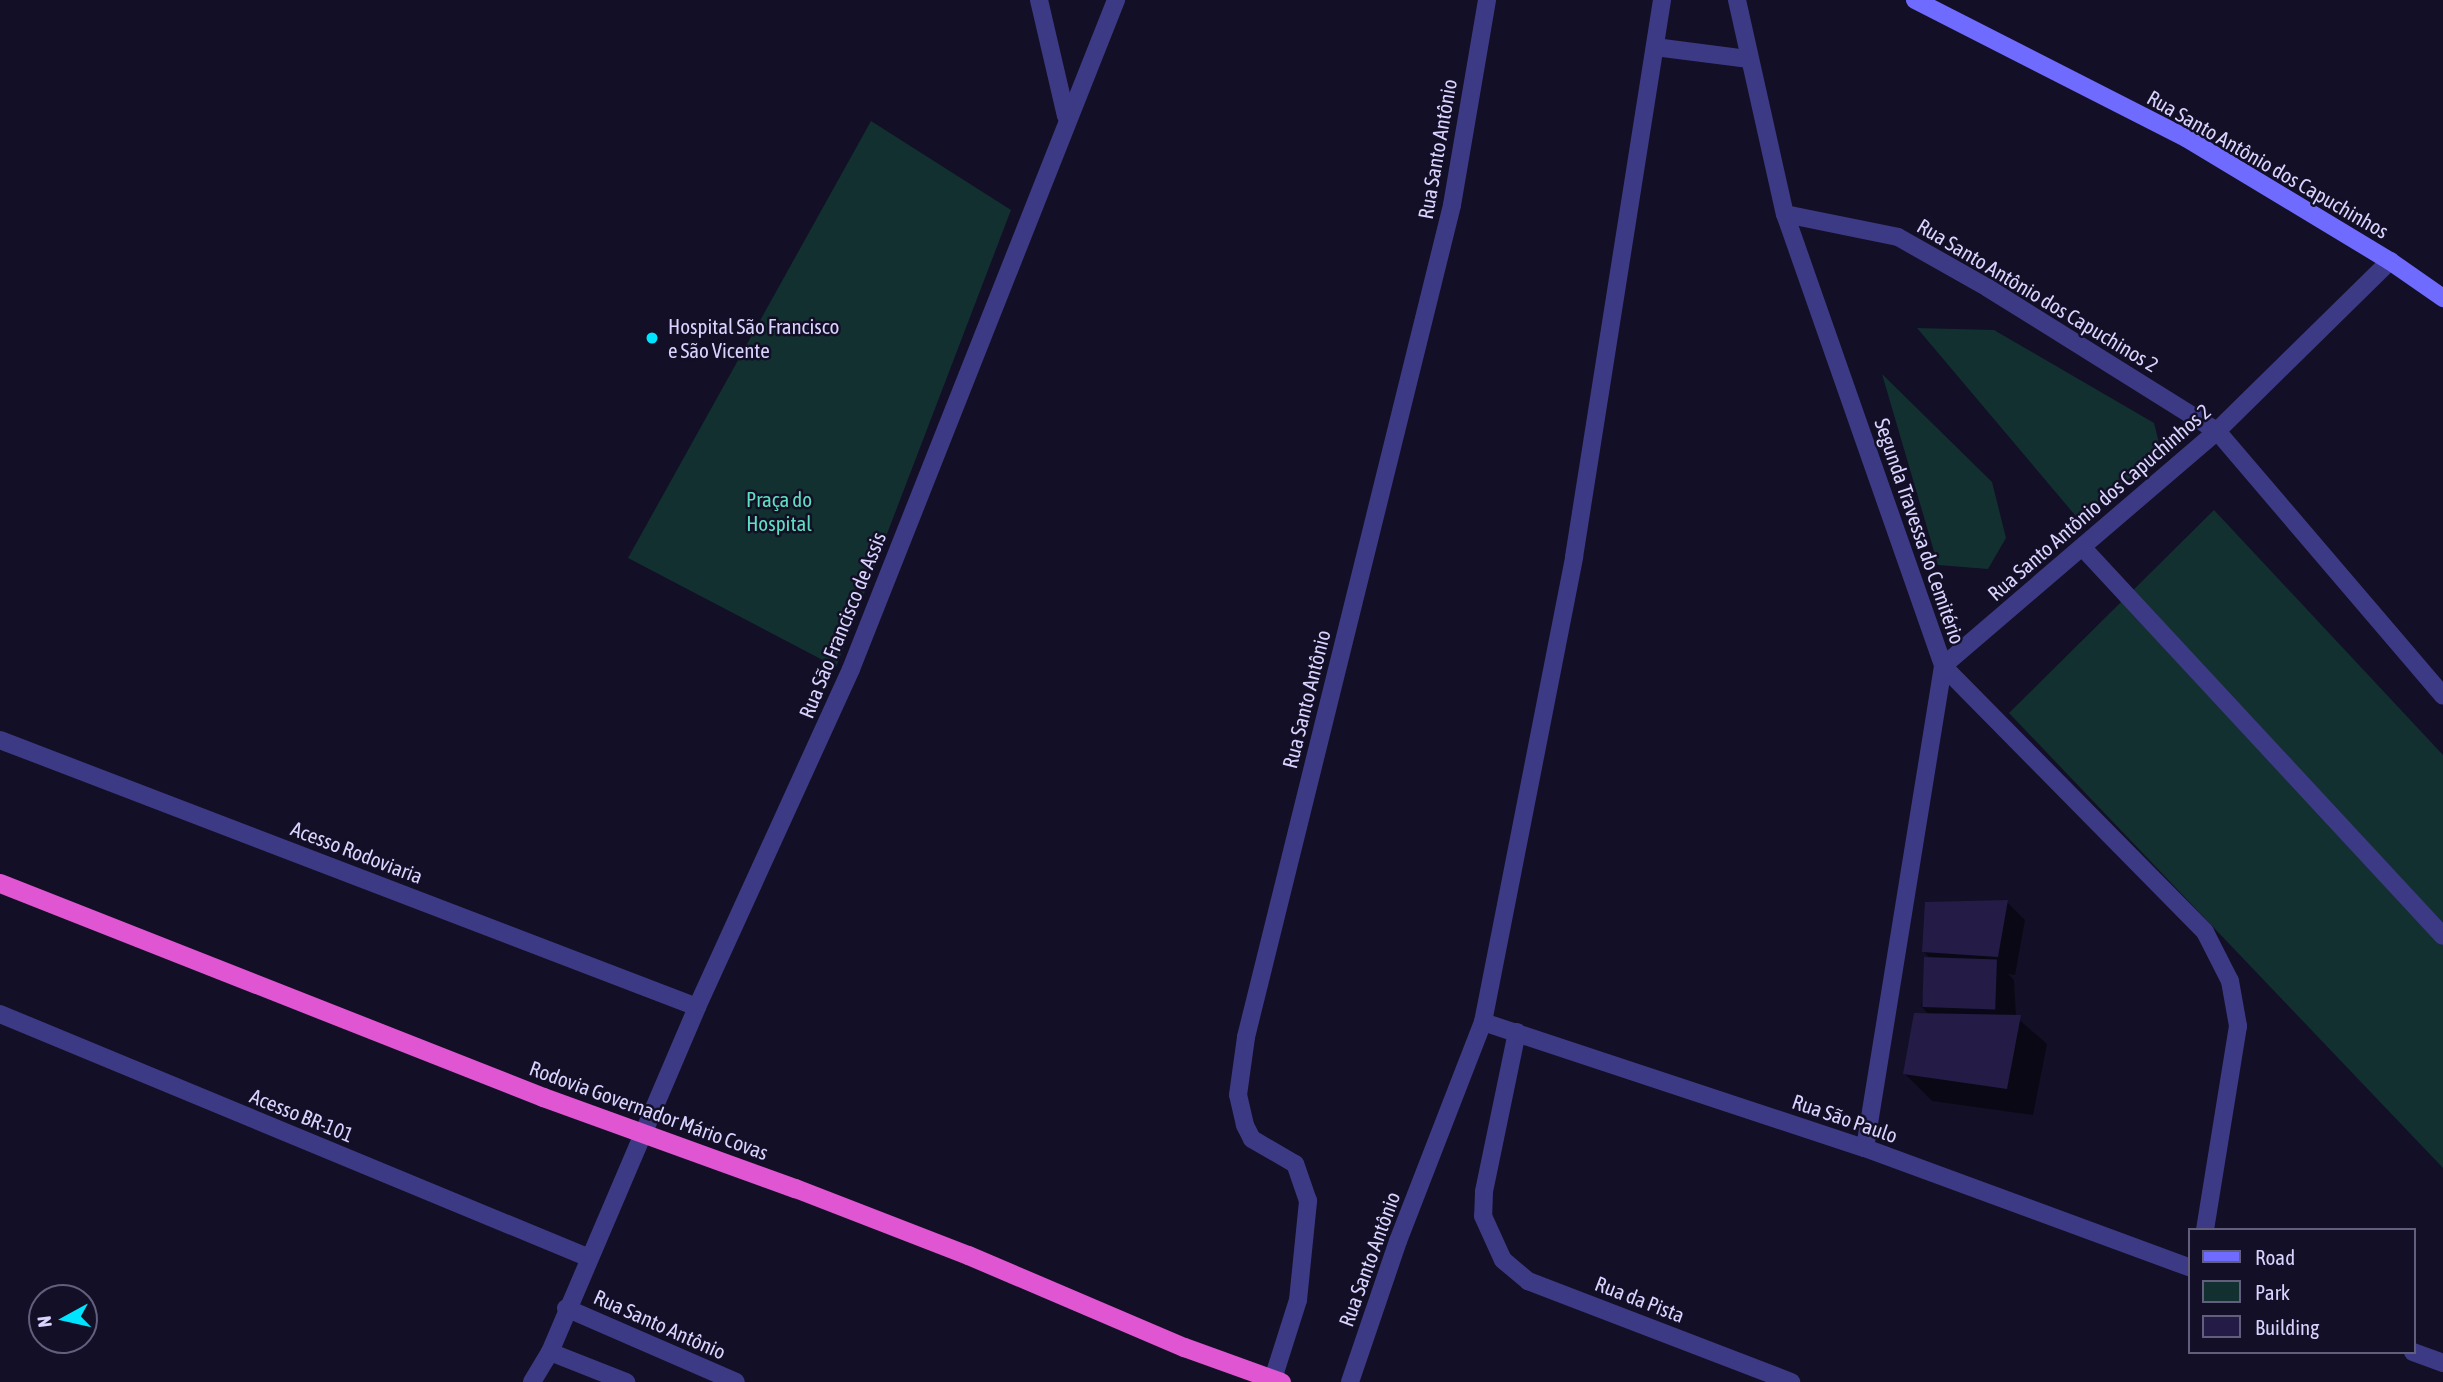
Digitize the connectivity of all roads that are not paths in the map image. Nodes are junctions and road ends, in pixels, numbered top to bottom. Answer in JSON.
{"nodes":[{"id":1,"x":1039,"y":0,"type":"edge"},
{"id":2,"x":1115,"y":0,"type":"edge"},
{"id":3,"x":1487,"y":0,"type":"edge"},
{"id":4,"x":1662,"y":0,"type":"edge"},
{"id":5,"x":1737,"y":0,"type":"edge"},
{"id":6,"x":1915,"y":0,"type":"edge"},
{"id":7,"x":1655,"y":47,"type":"junction"},
{"id":8,"x":1749,"y":59,"type":"junction"},
{"id":9,"x":1066,"y":116,"type":"junction"},
{"id":10,"x":1785,"y":214,"type":"junction"},
{"id":11,"x":2389,"y":261,"type":"junction"},
{"id":12,"x":2443,"y":298,"type":"edge"},
{"id":13,"x":2217,"y":431,"type":"junction"},
{"id":14,"x":2083,"y":548,"type":"junction"},
{"id":15,"x":1943,"y":666,"type":"junction"},
{"id":16,"x":2443,"y":696,"type":"edge"},
{"id":17,"x":0,"y":740,"type":"edge"},
{"id":18,"x":0,"y":883,"type":"edge"},
{"id":19,"x":2443,"y":936,"type":"edge"},
{"id":20,"x":697,"y":1007,"type":"junction"},
{"id":21,"x":0,"y":1014,"type":"edge"},
{"id":22,"x":1483,"y":1022,"type":"junction"},
{"id":23,"x":1517,"y":1032,"type":"junction"},
{"id":24,"x":1865,"y":1148,"type":"junction"},
{"id":25,"x":2205,"y":1228,"type":"edge"},
{"id":26,"x":587,"y":1257,"type":"junction"},
{"id":27,"x":2188,"y":1267,"type":"edge"},
{"id":28,"x":566,"y":1308,"type":"junction"},
{"id":29,"x":550,"y":1352,"type":"junction"},
{"id":30,"x":2415,"y":1353,"type":"edge"},
{"id":31,"x":2443,"y":1363,"type":"edge"},
{"id":32,"x":532,"y":1382,"type":"edge"},
{"id":33,"x":626,"y":1382,"type":"edge"},
{"id":34,"x":736,"y":1382,"type":"edge"},
{"id":35,"x":1272,"y":1382,"type":"edge"},
{"id":36,"x":1281,"y":1382,"type":"edge"},
{"id":37,"x":1350,"y":1382,"type":"edge"},
{"id":38,"x":1791,"y":1382,"type":"edge"}],
"edges":[{"from":1,"to":9,"type":"street"},
{"from":2,"to":9,"type":"street","name":"Rua São Francisco de Assis"},
{"from":3,"to":35,"type":"street","name":"Rua Santo Antônio"},
{"from":4,"to":7,"type":"street","name":"Rua Santo Antônio"},
{"from":5,"to":8,"type":"street","name":"Segunda Travessa do Cemitério"},
{"from":6,"to":11,"type":"main road","name":"Rua Santo Antônio dos Capuchinhos"},
{"from":7,"to":8,"type":"street"},
{"from":7,"to":22,"type":"street","name":"Rua Santo Antônio"},
{"from":8,"to":10,"type":"street","name":"Segunda Travessa do Cemitério"},
{"from":9,"to":20,"type":"street","name":"Rua São Francisco de Assis"},
{"from":10,"to":13,"type":"street","name":"Rua Santo Antônio dos Capuchinos 2"},
{"from":10,"to":15,"type":"street","name":"Segunda Travessa do Cemitério"},
{"from":11,"to":12,"type":"main road","name":"Rua Santo Antônio dos Capuchinhos"},
{"from":11,"to":13,"type":"street","name":"Rua Santo Antônio dos Capuchinhos 2"},
{"from":13,"to":14,"type":"street","name":"Rua Santo Antônio dos Capuchinhos 2"},
{"from":13,"to":16,"type":"street","name":"Rua Santo Antônio dos Capuchinos 2"},
{"from":14,"to":15,"type":"street","name":"Rua Santo Antônio dos Capuchinhos 2"},
{"from":14,"to":19,"type":"street"},
{"from":15,"to":24,"type":"street"},
{"from":15,"to":25,"type":"street","name":"Segunda Travessa do Cemitério"},
{"from":17,"to":20,"type":"street","name":"Acesso Rodoviaria"},
{"from":18,"to":36,"type":"highway","name":"Rodovia Governador Mário Covas","bridge":true},
{"from":20,"to":26,"type":"street","name":"Rua São Francisco de Assis"},
{"from":21,"to":26,"type":"street","name":"Acesso BR-101"},
{"from":22,"to":23,"type":"street","name":"Rua São Paulo"},
{"from":22,"to":37,"type":"street","name":"Rua Santo Antônio"},
{"from":23,"to":24,"type":"street","name":"Rua São Paulo"},
{"from":23,"to":38,"type":"street","name":"Rua da Pista"},
{"from":24,"to":27,"type":"street","name":"Rua São Paulo"},
{"from":26,"to":28,"type":"street","name":"Rua São Francisco de Assis"},
{"from":28,"to":29,"type":"street","name":"Rua São Francisco de Assis"},
{"from":28,"to":34,"type":"street","name":"Rua Santo Antônio"},
{"from":29,"to":32,"type":"street","name":"Rua São Francisco de Assis"},
{"from":29,"to":33,"type":"street"},
{"from":30,"to":31,"type":"street"}]}
